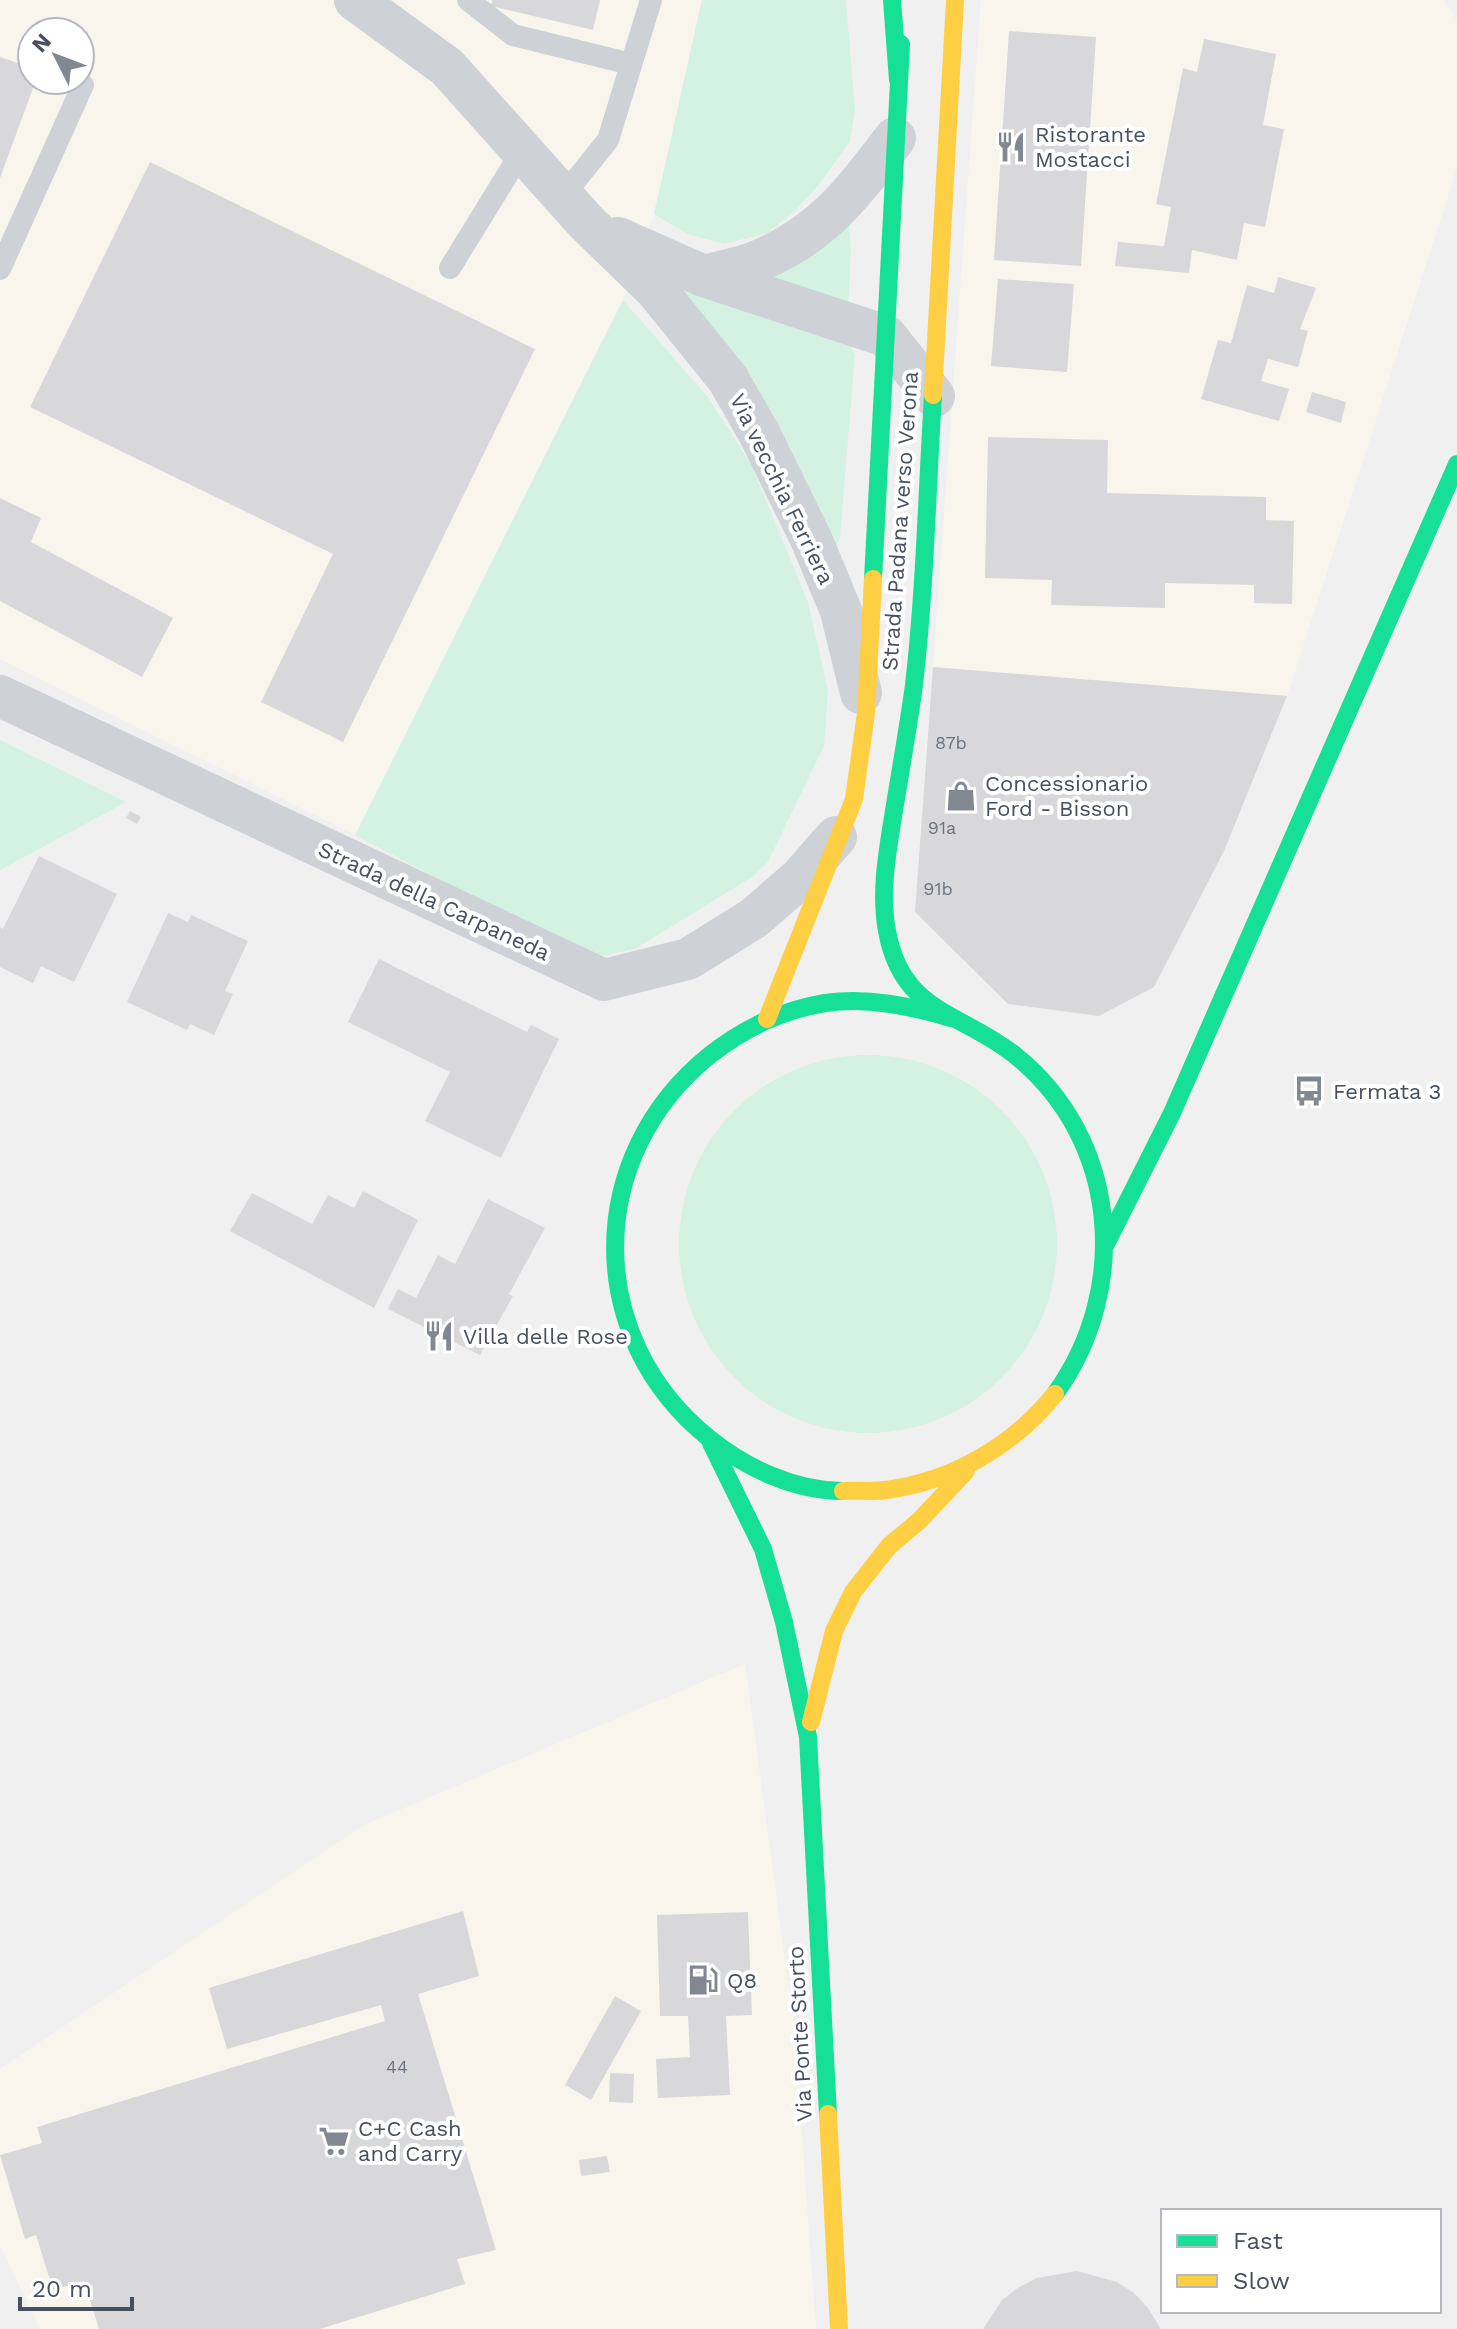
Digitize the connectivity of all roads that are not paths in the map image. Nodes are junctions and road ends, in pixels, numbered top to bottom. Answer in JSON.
{"nodes":[{"id":1,"x":355,"y":0,"type":"edge"},
{"id":2,"x":468,"y":0,"type":"edge"},
{"id":3,"x":651,"y":0,"type":"edge"},
{"id":4,"x":892,"y":0,"type":"edge"},
{"id":5,"x":905,"y":0,"type":"edge"},
{"id":6,"x":955,"y":0,"type":"edge"},
{"id":7,"x":631,"y":64,"type":"junction"},
{"id":8,"x":898,"y":80,"type":"junction"},
{"id":9,"x":78,"y":96,"type":"edge"},
{"id":10,"x":895,"y":138,"type":"junction"},
{"id":11,"x":522,"y":151,"type":"junction"},
{"id":12,"x":574,"y":208,"type":"junction"},
{"id":13,"x":450,"y":268,"type":"dead end"},
{"id":14,"x":0,"y":269,"type":"edge"},
{"id":15,"x":704,"y":276,"type":"junction"},
{"id":16,"x":886,"y":336,"type":"junction"},
{"id":17,"x":934,"y":396,"type":"junction"},
{"id":18,"x":1457,"y":464,"type":"edge"},
{"id":19,"x":0,"y":696,"type":"edge"},
{"id":20,"x":866,"y":713,"type":"junction"},
{"id":21,"x":844,"y":827,"type":"junction"},
{"id":22,"x":951,"y":1018,"type":"junction"},
{"id":23,"x":767,"y":1019,"type":"junction"},
{"id":24,"x":1106,"y":1244,"type":"junction"},
{"id":25,"x":711,"y":1443,"type":"junction"},
{"id":26,"x":971,"y":1465,"type":"junction"},
{"id":27,"x":808,"y":1737,"type":"junction"},
{"id":28,"x":839,"y":2329,"type":"edge"}],
"edges":[{"from":1,"to":11,"type":"street","name":"Via vecchia Ferriera"},
{"from":2,"to":7,"type":"lane"},
{"from":3,"to":7,"type":"lane"},
{"from":4,"to":8,"type":"main road"},
{"from":5,"to":8,"type":"main road","name":"Strada Padana verso Verona"},
{"from":6,"to":17,"type":"main road","name":"Strada Padana verso Verona"},
{"from":7,"to":12,"type":"lane"},
{"from":8,"to":10,"type":"main road","name":"Strada Padana verso Verona"},
{"from":9,"to":14,"type":"lane"},
{"from":10,"to":15,"type":"street"},
{"from":10,"to":16,"type":"main road","name":"Strada Padana verso Verona"},
{"from":11,"to":12,"type":"street","name":"Via vecchia Ferriera"},
{"from":11,"to":13,"type":"lane"},
{"from":12,"to":15,"type":"street","name":"Via vecchia Ferriera"},
{"from":12,"to":20,"type":"street","name":"Via vecchia Ferriera"},
{"from":15,"to":16,"type":"street","name":"Via vecchia Ferriera"},
{"from":16,"to":17,"type":"street"},
{"from":16,"to":20,"type":"main road","name":"Strada Padana verso Verona"},
{"from":17,"to":22,"type":"main road","name":"Strada Padana verso Verona"},
{"from":18,"to":24,"type":"main road"},
{"from":19,"to":21,"type":"street","name":"Strada della Carpaneda"},
{"from":20,"to":21,"type":"main road","name":"Strada Padana verso Verona"},
{"from":21,"to":23,"type":"main road","name":"Strada Padana verso Verona"},
{"from":22,"to":23,"type":"main road","name":"Strada Padana verso Verona"},
{"from":22,"to":24,"type":"main road","name":"Strada Padana verso Verona"},
{"from":23,"to":25,"type":"main road","name":"Strada Padana verso Verona"},
{"from":24,"to":26,"type":"main road","name":"Strada Padana verso Verona"},
{"from":25,"to":26,"type":"main road","name":"Strada Padana verso Verona"},
{"from":25,"to":27,"type":"main road","name":"Via Ponte Storto"},
{"from":26,"to":27,"type":"main road","name":"Via Ponte Storto"},
{"from":27,"to":28,"type":"main road","name":"Via Ponte Storto"}]}
